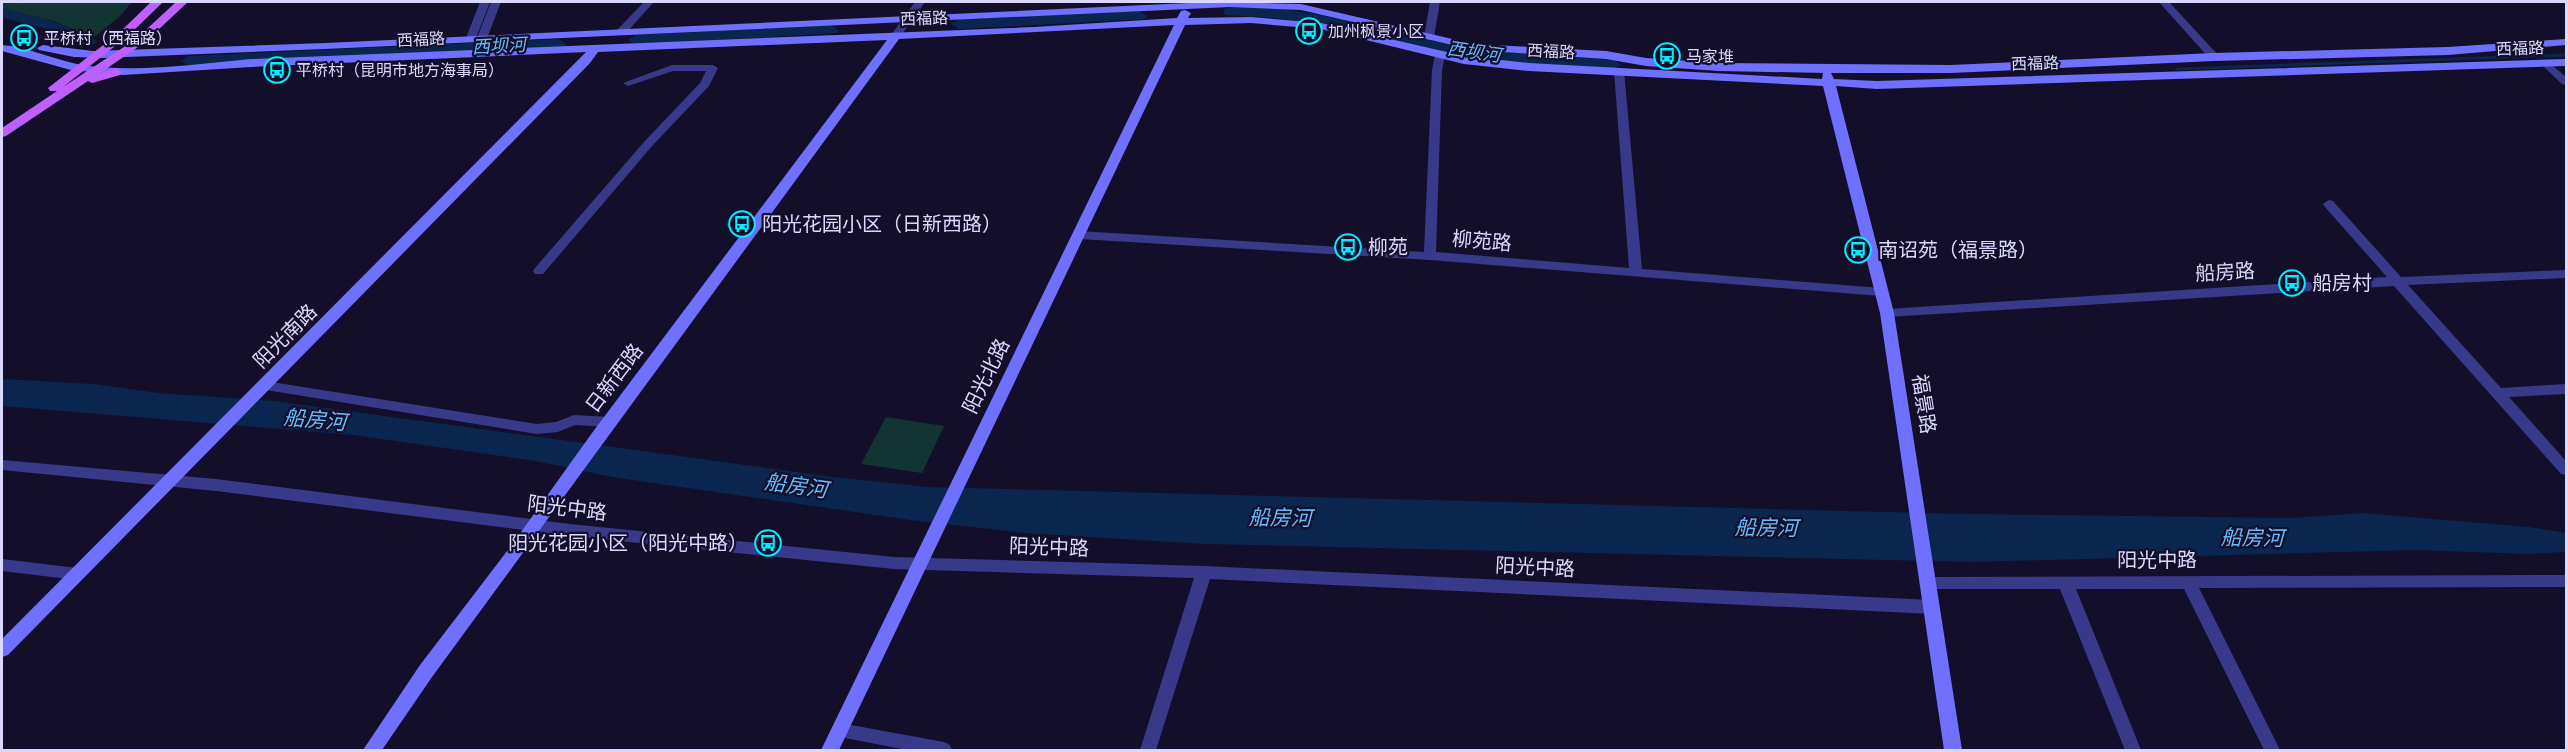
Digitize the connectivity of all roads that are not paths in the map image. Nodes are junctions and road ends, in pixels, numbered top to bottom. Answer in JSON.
{"nodes":[{"id":1,"x":157,"y":2,"type":"edge"},
{"id":2,"x":182,"y":2,"type":"edge"},
{"id":3,"x":485,"y":2,"type":"edge"},
{"id":4,"x":496,"y":2,"type":"edge"},
{"id":5,"x":649,"y":2,"type":"edge"},
{"id":6,"x":920,"y":2,"type":"edge"},
{"id":7,"x":1435,"y":2,"type":"edge"},
{"id":8,"x":2164,"y":2,"type":"edge"},
{"id":9,"x":1190,"y":4,"type":"edge"},
{"id":10,"x":908,"y":19,"type":"junction"},
{"id":11,"x":1181,"y":21,"type":"junction"},
{"id":12,"x":621,"y":32,"type":"junction"},
{"id":13,"x":896,"y":35,"type":"junction"},
{"id":14,"x":1429,"y":37,"type":"junction"},
{"id":15,"x":477,"y":38,"type":"junction"},
{"id":16,"x":2,"y":42,"type":"edge"},
{"id":17,"x":2566,"y":42,"type":"edge"},
{"id":18,"x":2,"y":48,"type":"edge"},
{"id":19,"x":595,"y":48,"type":"junction"},
{"id":20,"x":124,"y":52,"type":"junction"},
{"id":21,"x":97,"y":55,"type":"junction"},
{"id":22,"x":1440,"y":55,"type":"junction"},
{"id":23,"x":2214,"y":57,"type":"junction"},
{"id":24,"x":2566,"y":63,"type":"edge"},
{"id":25,"x":2547,"y":64,"type":"junction"},
{"id":26,"x":80,"y":68,"type":"junction"},
{"id":27,"x":1825,"y":69,"type":"junction"},
{"id":28,"x":98,"y":70,"type":"junction"},
{"id":29,"x":1619,"y":71,"type":"junction"},
{"id":30,"x":116,"y":72,"type":"junction"},
{"id":31,"x":628,"y":82,"type":"dead end"},
{"id":32,"x":2566,"y":82,"type":"edge"},
{"id":33,"x":1829,"y":83,"type":"junction"},
{"id":34,"x":73,"y":87,"type":"junction"},
{"id":35,"x":2,"y":122,"type":"edge"},
{"id":36,"x":2,"y":133,"type":"edge"},
{"id":37,"x":2329,"y":204,"type":"dead end"},
{"id":38,"x":1079,"y":235,"type":"junction"},
{"id":39,"x":1430,"y":256,"type":"junction"},
{"id":40,"x":539,"y":271,"type":"dead end"},
{"id":41,"x":1636,"y":274,"type":"junction"},
{"id":42,"x":2566,"y":274,"type":"edge"},
{"id":43,"x":2399,"y":281,"type":"junction"},
{"id":44,"x":1881,"y":292,"type":"junction"},
{"id":45,"x":1887,"y":313,"type":"junction"},
{"id":46,"x":262,"y":388,"type":"junction"},
{"id":47,"x":2566,"y":389,"type":"edge"},
{"id":48,"x":2497,"y":393,"type":"junction"},
{"id":49,"x":610,"y":422,"type":"junction"},
{"id":50,"x":2,"y":465,"type":"edge"},
{"id":51,"x":2566,"y":470,"type":"edge"},
{"id":52,"x":169,"y":482,"type":"junction"},
{"id":53,"x":535,"y":526,"type":"junction"},
{"id":54,"x":2,"y":565,"type":"edge"},
{"id":55,"x":920,"y":565,"type":"junction"},
{"id":56,"x":1204,"y":572,"type":"junction"},
{"id":57,"x":77,"y":574,"type":"junction"},
{"id":58,"x":2188,"y":580,"type":"junction"},
{"id":59,"x":2566,"y":581,"type":"edge"},
{"id":60,"x":2065,"y":582,"type":"junction"},
{"id":61,"x":1928,"y":583,"type":"junction"},
{"id":62,"x":1932,"y":607,"type":"junction"},
{"id":63,"x":2,"y":650,"type":"edge"},
{"id":64,"x":840,"y":730,"type":"junction"},
{"id":65,"x":372,"y":750,"type":"edge"},
{"id":66,"x":830,"y":750,"type":"edge"},
{"id":67,"x":944,"y":750,"type":"edge"},
{"id":68,"x":1148,"y":750,"type":"edge"},
{"id":69,"x":1953,"y":750,"type":"edge"},
{"id":70,"x":2133,"y":750,"type":"edge"},
{"id":71,"x":2272,"y":750,"type":"edge"}],
"edges":[{"from":1,"to":21,"type":"main road"},
{"from":2,"to":20,"type":"main road"},
{"from":3,"to":15,"type":"street"},
{"from":4,"to":15,"type":"street"},
{"from":5,"to":12,"type":"street"},
{"from":6,"to":10,"type":"street"},
{"from":7,"to":14,"type":"street"},
{"from":8,"to":23,"type":"street"},
{"from":9,"to":10,"type":"main road","name":"西福路"},
{"from":9,"to":11,"type":"main road","name":"阳光北路"},
{"from":9,"to":14,"type":"main road","name":"西福路"},
{"from":10,"to":12,"type":"main road","name":"西福路"},
{"from":10,"to":13,"type":"street"},
{"from":11,"to":13,"type":"main road","name":"西福路"},
{"from":11,"to":22,"type":"main road","name":"西福路"},
{"from":11,"to":38,"type":"main road","name":"阳光北路"},
{"from":12,"to":15,"type":"main road","name":"西福路"},
{"from":13,"to":19,"type":"main road","name":"西福路"},
{"from":13,"to":49,"type":"main road","name":"日新西路"},
{"from":14,"to":27,"type":"main road","name":"西福路"},
{"from":15,"to":20,"type":"main road","name":"西福路"},
{"from":16,"to":21,"type":"main road","name":"西福路"},
{"from":17,"to":23,"type":"main road","name":"西福路"},
{"from":18,"to":26,"type":"main road","name":"西福路"},
{"from":19,"to":30,"type":"main road","name":"西福路"},
{"from":19,"to":46,"type":"main road","name":"阳光南路"},
{"from":20,"to":21,"type":"main road","name":"西福路"},
{"from":20,"to":28,"type":"main road"},
{"from":21,"to":26,"type":"main road"},
{"from":22,"to":29,"type":"main road","name":"西福路"},
{"from":22,"to":39,"type":"street"},
{"from":23,"to":27,"type":"main road","name":"西福路"},
{"from":24,"to":25,"type":"main road","name":"西福路"},
{"from":25,"to":32,"type":"street"},
{"from":25,"to":33,"type":"main road","name":"西福路"},
{"from":26,"to":28,"type":"main road","name":"西福路"},
{"from":26,"to":35,"type":"main road"},
{"from":27,"to":33,"type":"main road","name":"福景路"},
{"from":28,"to":30,"type":"main road","name":"西福路"},
{"from":28,"to":34,"type":"main road"},
{"from":29,"to":33,"type":"main road","name":"西福路"},
{"from":29,"to":41,"type":"street"},
{"from":30,"to":34,"type":"main road"},
{"from":31,"to":40,"type":"street"},
{"from":33,"to":44,"type":"main road","name":"福景路"},
{"from":34,"to":36,"type":"main road"},
{"from":37,"to":43,"type":"street"},
{"from":38,"to":39,"type":"street","name":"柳苑路"},
{"from":38,"to":55,"type":"main road","name":"阳光北路"},
{"from":39,"to":41,"type":"street","name":"柳苑路"},
{"from":41,"to":44,"type":"street","name":"柳苑路"},
{"from":42,"to":43,"type":"street","name":"船房路"},
{"from":43,"to":45,"type":"street","name":"船房路"},
{"from":43,"to":48,"type":"street"},
{"from":44,"to":45,"type":"main road","name":"福景路"},
{"from":45,"to":61,"type":"main road","name":"福景路"},
{"from":46,"to":49,"type":"street"},
{"from":46,"to":52,"type":"main road","name":"阳光南路"},
{"from":47,"to":48,"type":"street"},
{"from":48,"to":51,"type":"street"},
{"from":49,"to":53,"type":"main road","name":"日新西路"},
{"from":50,"to":52,"type":"street","name":"阳光中路"},
{"from":52,"to":53,"type":"street","name":"阳光中路"},
{"from":52,"to":57,"type":"main road","name":"阳光南路"},
{"from":53,"to":55,"type":"street","name":"阳光中路"},
{"from":53,"to":65,"type":"main road","name":"日新西路"},
{"from":54,"to":57,"type":"street"},
{"from":55,"to":56,"type":"street","name":"阳光中路"},
{"from":55,"to":64,"type":"main road","name":"阳光北路"},
{"from":56,"to":62,"type":"street","name":"阳光中路"},
{"from":56,"to":68,"type":"street"},
{"from":57,"to":63,"type":"main road","name":"阳光南路"},
{"from":58,"to":59,"type":"street","name":"阳光中路"},
{"from":58,"to":60,"type":"street","name":"阳光中路"},
{"from":58,"to":71,"type":"street"},
{"from":60,"to":61,"type":"street","name":"阳光中路"},
{"from":60,"to":70,"type":"street"},
{"from":61,"to":62,"type":"main road","name":"福景路"},
{"from":62,"to":69,"type":"main road","name":"福景路"},
{"from":64,"to":66,"type":"main road","name":"阳光北路"},
{"from":64,"to":67,"type":"street"}]}
